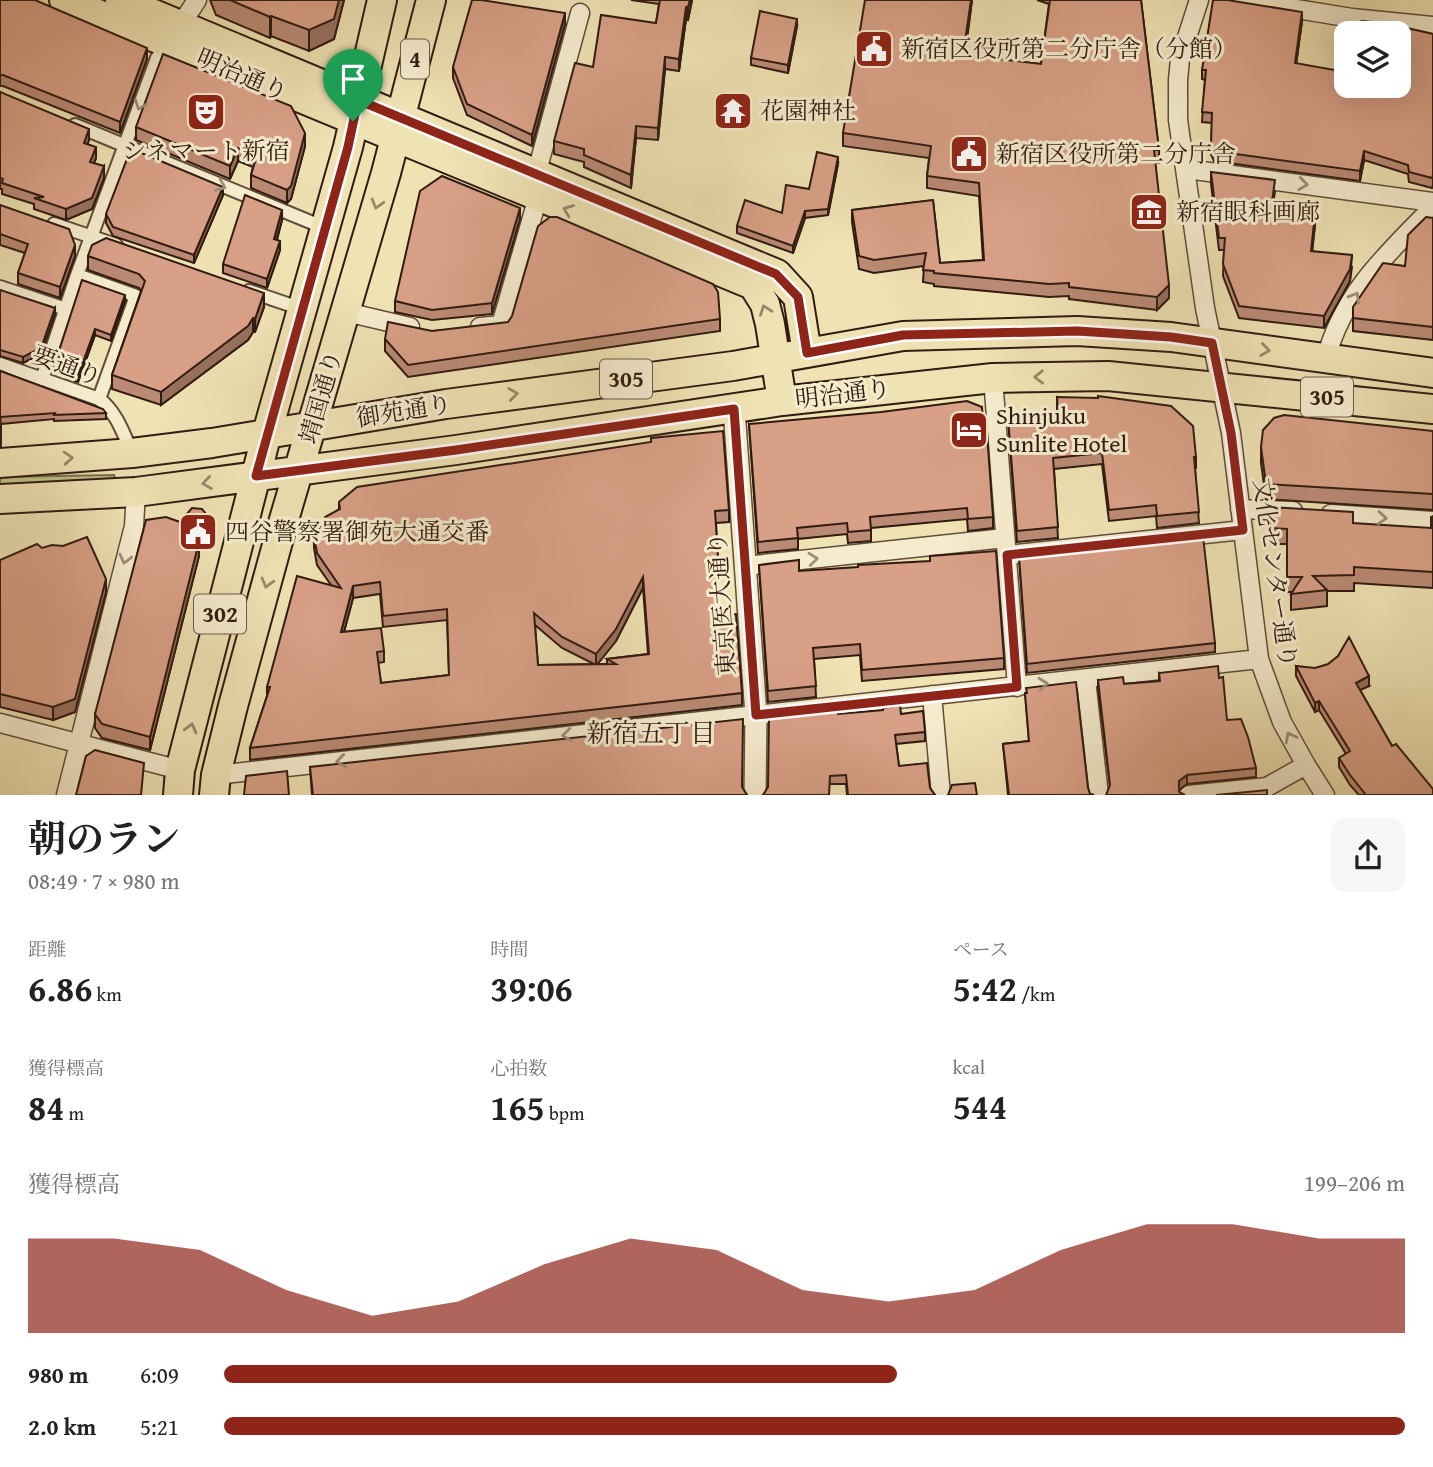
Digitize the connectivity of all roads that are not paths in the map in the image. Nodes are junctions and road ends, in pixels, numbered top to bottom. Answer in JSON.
{"nodes":[{"id":1,"x":64,"y":0,"type":"edge"},
{"id":2,"x":120,"y":0,"type":"edge"},
{"id":3,"x":197,"y":0,"type":"edge"},
{"id":4,"x":382,"y":0,"type":"edge"},
{"id":5,"x":431,"y":0,"type":"edge"},
{"id":6,"x":1199,"y":0,"type":"edge"},
{"id":7,"x":1241,"y":0,"type":"edge"},
{"id":8,"x":580,"y":13,"type":"dead end"},
{"id":9,"x":1433,"y":26,"type":"edge"},
{"id":10,"x":174,"y":34,"type":"junction"},
{"id":11,"x":355,"y":111,"type":"junction"},
{"id":12,"x":63,"y":120,"type":"edge"},
{"id":13,"x":397,"y":128,"type":"junction"},
{"id":14,"x":125,"y":146,"type":"junction"},
{"id":15,"x":1187,"y":169,"type":"junction"},
{"id":16,"x":537,"y":186,"type":"junction"},
{"id":17,"x":1433,"y":204,"type":"edge"},
{"id":18,"x":39,"y":219,"type":"edge"},
{"id":19,"x":325,"y":228,"type":"junction"},
{"id":20,"x":91,"y":236,"type":"junction"},
{"id":21,"x":131,"y":250,"type":"edge"},
{"id":22,"x":77,"y":275,"type":"junction"},
{"id":23,"x":236,"y":286,"type":"edge"},
{"id":24,"x":0,"y":287,"type":"edge"},
{"id":25,"x":66,"y":309,"type":"junction"},
{"id":26,"x":302,"y":309,"type":"junction"},
{"id":27,"x":346,"y":312,"type":"junction"},
{"id":28,"x":466,"y":328,"type":"edge"},
{"id":29,"x":431,"y":332,"type":"edge"},
{"id":30,"x":1212,"y":343,"type":"junction"},
{"id":31,"x":807,"y":353,"type":"junction"},
{"id":32,"x":1326,"y":358,"type":"junction"},
{"id":33,"x":774,"y":359,"type":"junction"},
{"id":34,"x":0,"y":364,"type":"edge"},
{"id":35,"x":1433,"y":373,"type":"edge"},
{"id":36,"x":993,"y":378,"type":"junction"},
{"id":37,"x":42,"y":379,"type":"junction"},
{"id":38,"x":601,"y":382,"type":"junction"},
{"id":39,"x":1221,"y":387,"type":"junction"},
{"id":40,"x":99,"y":399,"type":"junction"},
{"id":41,"x":782,"y":401,"type":"junction"},
{"id":42,"x":734,"y":409,"type":"junction"},
{"id":43,"x":1433,"y":409,"type":"edge"},
{"id":44,"x":312,"y":426,"type":"junction"},
{"id":45,"x":608,"y":428,"type":"junction"},
{"id":46,"x":267,"y":433,"type":"junction"},
{"id":47,"x":132,"y":453,"type":"junction"},
{"id":48,"x":0,"y":463,"type":"edge"},
{"id":49,"x":299,"y":471,"type":"junction"},
{"id":50,"x":256,"y":476,"type":"junction"},
{"id":51,"x":136,"y":492,"type":"junction"},
{"id":52,"x":0,"y":499,"type":"edge"},
{"id":53,"x":1240,"y":509,"type":"junction"},
{"id":54,"x":1433,"y":522,"type":"edge"},
{"id":55,"x":1243,"y":530,"type":"junction"},
{"id":56,"x":1006,"y":546,"type":"junction"},
{"id":57,"x":746,"y":566,"type":"junction"},
{"id":58,"x":1259,"y":659,"type":"junction"},
{"id":59,"x":1086,"y":680,"type":"junction"},
{"id":60,"x":1017,"y":687,"type":"junction"},
{"id":61,"x":932,"y":695,"type":"junction"},
{"id":62,"x":756,"y":715,"type":"junction"},
{"id":63,"x":0,"y":723,"type":"edge"},
{"id":64,"x":78,"y":743,"type":"junction"},
{"id":65,"x":1306,"y":765,"type":"junction"},
{"id":66,"x":179,"y":782,"type":"edge"},
{"id":67,"x":215,"y":785,"type":"edge"},
{"id":68,"x":66,"y":795,"type":"edge"},
{"id":69,"x":755,"y":795,"type":"edge"},
{"id":70,"x":941,"y":795,"type":"edge"},
{"id":71,"x":1099,"y":795,"type":"edge"},
{"id":72,"x":1189,"y":795,"type":"edge"},
{"id":73,"x":1325,"y":795,"type":"edge"}],
"edges":[{"from":1,"to":10,"type":"main road","name":"明治通り"},
{"from":2,"to":10,"type":"main road","name":"明治通り"},
{"from":3,"to":10,"type":"street"},
{"from":4,"to":11,"type":"main road","name":"靖国通り","number":"4"},
{"from":5,"to":13,"type":"main road","name":"靖国通り","number":"4"},
{"from":6,"to":15,"type":"street","name":"文化センター通り"},
{"from":7,"to":9,"type":"street"},
{"from":8,"to":16,"type":"street"},
{"from":10,"to":11,"type":"main road","name":"明治通り"},
{"from":10,"to":14,"type":"street","one_way":true},
{"from":11,"to":13,"type":"main road","name":"明治通り"},
{"from":11,"to":19,"type":"main road","name":"靖国通り","number":"302"},
{"from":12,"to":14,"type":"street"},
{"from":13,"to":16,"type":"main road","name":"明治通り"},
{"from":13,"to":27,"type":"main road","name":"靖国通り","number":"302","one_way":true},
{"from":14,"to":19,"type":"street","one_way":true},
{"from":14,"to":20,"type":"street"},
{"from":15,"to":17,"type":"street","one_way":true},
{"from":15,"to":30,"type":"street","name":"文化センター通り"},
{"from":16,"to":28,"type":"street"},
{"from":16,"to":31,"type":"main road","name":"明治通り"},
{"from":33,"to":16,"type":"main road","name":"明治通り","one_way":true},
{"from":32,"to":17,"type":"street","one_way":true},
{"from":18,"to":20,"type":"street"},
{"from":19,"to":26,"type":"main road","name":"靖国通り","number":"302"},
{"from":20,"to":21,"type":"street"},
{"from":20,"to":22,"type":"street"},
{"from":22,"to":25,"type":"street"},
{"from":22,"to":40,"type":"street"},
{"from":23,"to":26,"type":"street"},
{"from":24,"to":25,"type":"street"},
{"from":25,"to":37,"type":"street"},
{"from":26,"to":46,"type":"main road","name":"靖国通り","number":"302"},
{"from":27,"to":29,"type":"street"},
{"from":27,"to":44,"type":"main road","name":"靖国通り","number":"302"},
{"from":30,"to":31,"type":"main road","name":"明治通り","number":"305"},
{"from":30,"to":32,"type":"main road","name":"明治通り","number":"305","one_way":true},
{"from":30,"to":39,"type":"street","name":"文化センター通り"},
{"from":31,"to":33,"type":"main road","name":"御苑通り","number":"305"},
{"from":32,"to":35,"type":"main road","name":"明治通り","number":"305"},
{"from":33,"to":38,"type":"main road","name":"御苑通り","number":"305"},
{"from":33,"to":41,"type":"main road","name":"明治通り"},
{"from":34,"to":37,"type":"street","name":"要通り"},
{"from":39,"to":36,"type":"main road","name":"明治通り","number":"305","one_way":true},
{"from":36,"to":41,"type":"main road","name":"明治通り","number":"305"},
{"from":36,"to":56,"type":"street"},
{"from":37,"to":40,"type":"street","name":"要通り"},
{"from":44,"to":38,"type":"main road","name":"御苑通り","number":"305","one_way":true},
{"from":38,"to":45,"type":"main road"},
{"from":39,"to":43,"type":"main road","name":"明治通り","number":"305"},
{"from":39,"to":53,"type":"street","name":"文化センター通り"},
{"from":40,"to":47,"type":"street","name":"要通り"},
{"from":41,"to":42,"type":"main road","name":"御苑通り","number":"305"},
{"from":42,"to":45,"type":"main road","name":"御苑通り","number":"305"},
{"from":42,"to":57,"type":"street","name":"東京医大通り"},
{"from":44,"to":46,"type":"main road","name":"御苑通り","number":"305"},
{"from":44,"to":49,"type":"main road","name":"靖国通り","number":"302"},
{"from":45,"to":49,"type":"main road","name":"御苑通り","number":"305"},
{"from":46,"to":47,"type":"main road","name":"御苑通り","number":"305"},
{"from":46,"to":50,"type":"main road","name":"靖国通り","number":"302"},
{"from":48,"to":47,"type":"main road","name":"御苑通り","number":"305","one_way":true},
{"from":49,"to":50,"type":"main road","name":"御苑通り","number":"305"},
{"from":49,"to":67,"type":"main road","name":"靖国通り","number":"302","one_way":true},
{"from":50,"to":51,"type":"main road","name":"御苑通り","number":"305","one_way":true},
{"from":66,"to":50,"type":"main road","name":"靖国通り","number":"302","one_way":true},
{"from":51,"to":52,"type":"main road","name":"御苑通り","number":"305"},
{"from":51,"to":64,"type":"street","one_way":true},
{"from":53,"to":54,"type":"street","one_way":true},
{"from":53,"to":55,"type":"street","name":"文化センター通り"},
{"from":55,"to":56,"type":"street"},
{"from":55,"to":58,"type":"street","name":"文化センター通り"},
{"from":57,"to":56,"type":"street","one_way":true},
{"from":56,"to":60,"type":"street"},
{"from":57,"to":62,"type":"street","name":"東京医大通り"},
{"from":58,"to":59,"type":"street"},
{"from":65,"to":58,"type":"street","name":"文化センター通り","one_way":true},
{"from":60,"to":59,"type":"street","one_way":true},
{"from":59,"to":71,"type":"street"},
{"from":60,"to":61,"type":"street"},
{"from":61,"to":62,"type":"street"},
{"from":61,"to":70,"type":"street"},
{"from":62,"to":67,"type":"street","one_way":true},
{"from":62,"to":69,"type":"street","name":"東京医大通り"},
{"from":63,"to":64,"type":"street"},
{"from":64,"to":66,"type":"street"},
{"from":64,"to":68,"type":"street"},
{"from":65,"to":72,"type":"street"},
{"from":65,"to":73,"type":"street","name":"文化センター通り"}]}
